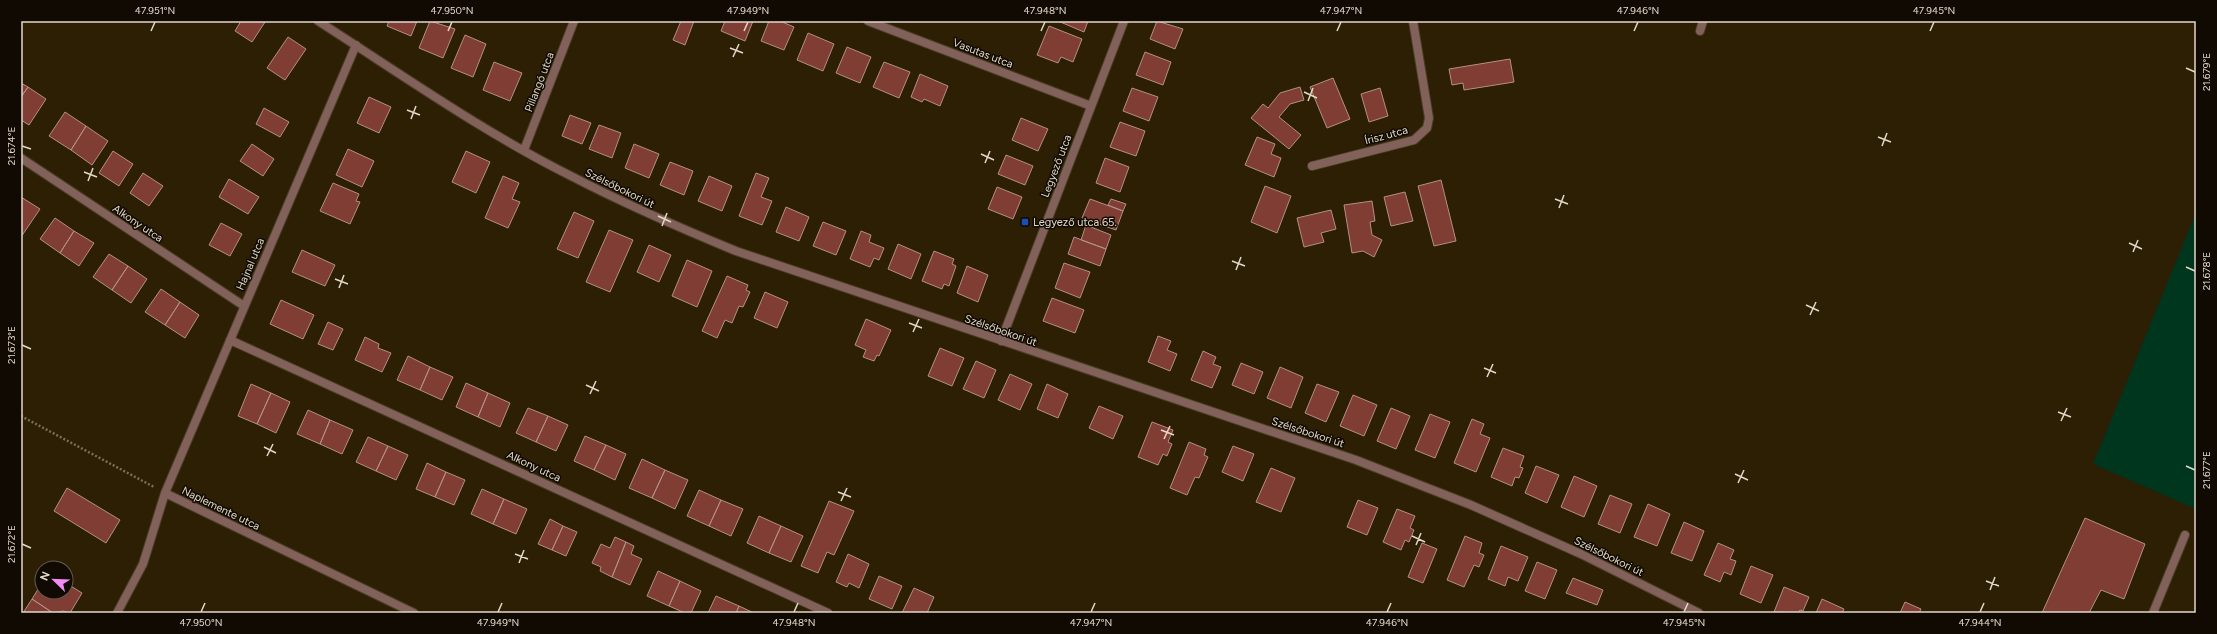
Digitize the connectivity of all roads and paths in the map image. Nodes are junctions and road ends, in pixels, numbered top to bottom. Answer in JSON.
{"nodes":[{"id":1,"x":318,"y":21,"type":"edge"},
{"id":2,"x":574,"y":21,"type":"edge"},
{"id":3,"x":868,"y":21,"type":"edge"},
{"id":4,"x":1124,"y":21,"type":"edge"},
{"id":5,"x":1413,"y":21,"type":"edge"},
{"id":6,"x":1703,"y":21,"type":"edge"},
{"id":7,"x":1700,"y":31,"type":"dead end"},
{"id":8,"x":356,"y":45,"type":"junction"},
{"id":9,"x":1091,"y":106,"type":"junction"},
{"id":10,"x":524,"y":150,"type":"junction"},
{"id":11,"x":21,"y":158,"type":"edge"},
{"id":12,"x":1312,"y":166,"type":"dead end"},
{"id":13,"x":244,"y":306,"type":"junction"},
{"id":14,"x":230,"y":340,"type":"junction"},
{"id":15,"x":1001,"y":341,"type":"junction"},
{"id":16,"x":21,"y":416,"type":"edge"},
{"id":17,"x":165,"y":493,"type":"junction"},
{"id":18,"x":2185,"y":535,"type":"dead end"},
{"id":19,"x":117,"y":613,"type":"edge"},
{"id":20,"x":414,"y":613,"type":"edge"},
{"id":21,"x":828,"y":613,"type":"edge"},
{"id":22,"x":1699,"y":613,"type":"edge"},
{"id":23,"x":2153,"y":613,"type":"edge"}],
"edges":[{"from":1,"to":8,"type":"street","name":"Szélsőbokori út"},
{"from":2,"to":10,"type":"street","name":"Pillangó utca"},
{"from":3,"to":9,"type":"street","name":"Vasutas utca"},
{"from":4,"to":9,"type":"street","name":"Legyező utca"},
{"from":5,"to":12,"type":"street","name":"Írisz utca"},
{"from":6,"to":7,"type":"street"},
{"from":8,"to":10,"type":"street","name":"Szélsőbokori út"},
{"from":8,"to":13,"type":"street","name":"Hajnal utca"},
{"from":9,"to":15,"type":"street","name":"Legyező utca"},
{"from":10,"to":15,"type":"street","name":"Szélsőbokori út"},
{"from":11,"to":13,"type":"street","name":"Alkony utca"},
{"from":13,"to":14,"type":"street","name":"Hajnal utca"},
{"from":14,"to":17,"type":"street","name":"Hajnal utca"},
{"from":14,"to":21,"type":"street","name":"Alkony utca"},
{"from":15,"to":22,"type":"street","name":"Szélsőbokori út"},
{"from":16,"to":17,"type":"path","name":"Naplemente utca"},
{"from":17,"to":19,"type":"street","name":"Hajnal utca"},
{"from":17,"to":20,"type":"street","name":"Naplemente utca"},
{"from":18,"to":23,"type":"street"}]}
